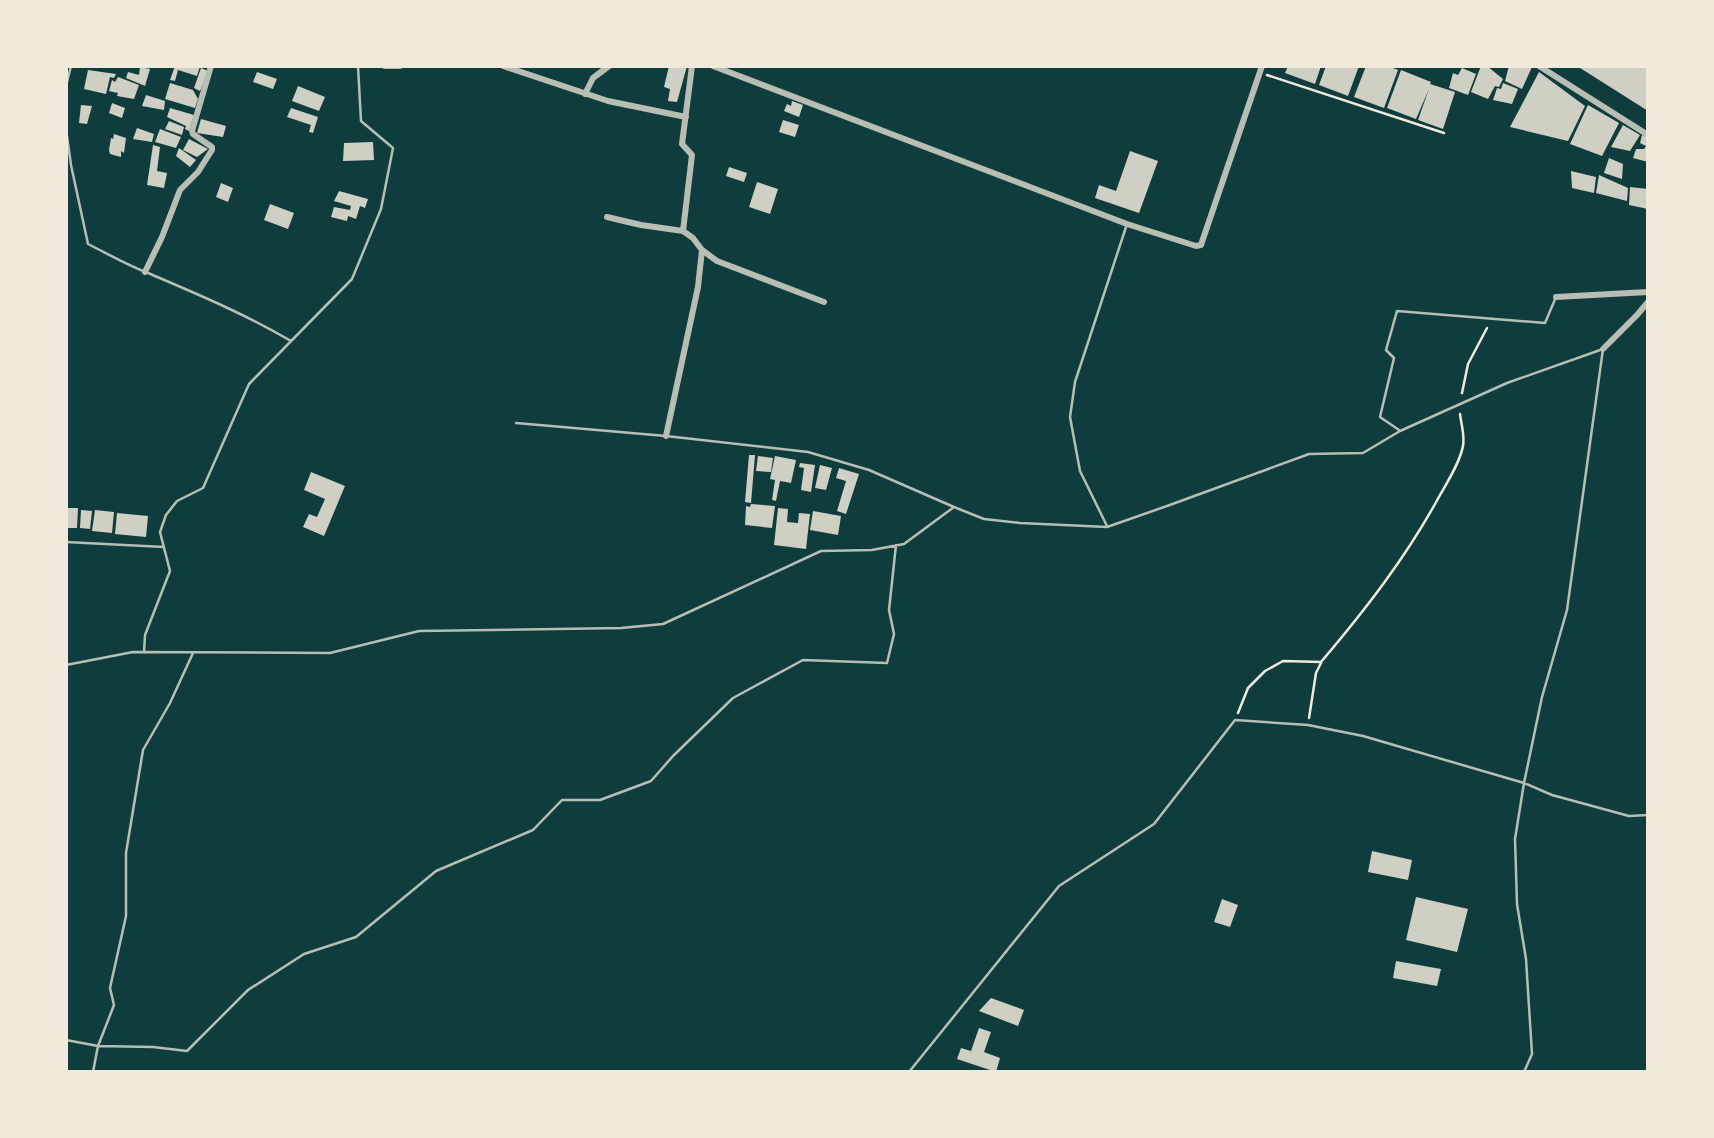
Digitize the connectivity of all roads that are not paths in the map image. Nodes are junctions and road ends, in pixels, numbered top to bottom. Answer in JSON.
{"nodes":[{"id":1,"x":71,"y":66,"type":"edge"},
{"id":2,"x":211,"y":66,"type":"edge"},
{"id":3,"x":358,"y":66,"type":"edge"},
{"id":4,"x":384,"y":66,"type":"edge"},
{"id":5,"x":400,"y":66,"type":"edge"},
{"id":6,"x":503,"y":66,"type":"edge"},
{"id":7,"x":609,"y":66,"type":"edge"},
{"id":8,"x":692,"y":66,"type":"edge"},
{"id":9,"x":713,"y":66,"type":"edge"},
{"id":10,"x":1539,"y":66,"type":"edge"},
{"id":11,"x":1261,"y":70,"type":"edge"},
{"id":12,"x":66,"y":86,"type":"edge"},
{"id":13,"x":585,"y":94,"type":"junction"},
{"id":14,"x":686,"y":117,"type":"junction"},
{"id":15,"x":66,"y":129,"type":"edge"},
{"id":16,"x":1647,"y":135,"type":"edge"},
{"id":17,"x":607,"y":217,"type":"dead end"},
{"id":18,"x":1127,"y":223,"type":"junction"},
{"id":19,"x":683,"y":231,"type":"junction"},
{"id":20,"x":702,"y":250,"type":"junction"},
{"id":21,"x":145,"y":272,"type":"junction"},
{"id":22,"x":1647,"y":292,"type":"edge"},
{"id":23,"x":1556,"y":297,"type":"joint"},
{"id":24,"x":824,"y":302,"type":"dead end"},
{"id":25,"x":1647,"y":302,"type":"edge"},
{"id":26,"x":291,"y":341,"type":"junction"},
{"id":27,"x":1603,"y":349,"type":"junction"},
{"id":28,"x":516,"y":423,"type":"dead end"},
{"id":29,"x":1400,"y":431,"type":"junction"},
{"id":30,"x":666,"y":436,"type":"junction"},
{"id":31,"x":954,"y":508,"type":"junction"},
{"id":32,"x":1107,"y":527,"type":"junction"},
{"id":33,"x":66,"y":542,"type":"edge"},
{"id":34,"x":896,"y":545,"type":"junction"},
{"id":35,"x":164,"y":547,"type":"junction"},
{"id":36,"x":144,"y":652,"type":"junction"},
{"id":37,"x":193,"y":653,"type":"junction"},
{"id":38,"x":66,"y":665,"type":"edge"},
{"id":39,"x":1524,"y":782,"type":"junction"},
{"id":40,"x":1647,"y":816,"type":"edge"},
{"id":41,"x":66,"y":1040,"type":"edge"},
{"id":42,"x":99,"y":1046,"type":"junction"},
{"id":43,"x":93,"y":1072,"type":"edge"},
{"id":44,"x":909,"y":1072,"type":"edge"},
{"id":45,"x":1524,"y":1072,"type":"edge"}],
"edges":[{"from":1,"to":12,"type":"lane"},
{"from":2,"to":21,"type":"street"},
{"from":3,"to":26,"type":"lane"},
{"from":4,"to":5,"type":"street"},
{"from":6,"to":13,"type":"street"},
{"from":7,"to":13,"type":"street"},
{"from":8,"to":14,"type":"street"},
{"from":9,"to":18,"type":"street"},
{"from":10,"to":16,"type":"street"},
{"from":11,"to":18,"type":"street"},
{"from":13,"to":14,"type":"street"},
{"from":14,"to":19,"type":"street"},
{"from":15,"to":21,"type":"lane"},
{"from":17,"to":19,"type":"street"},
{"from":18,"to":32,"type":"lane"},
{"from":19,"to":20,"type":"street"},
{"from":20,"to":24,"type":"street"},
{"from":20,"to":30,"type":"street"},
{"from":21,"to":26,"type":"lane"},
{"from":22,"to":23,"type":"street"},
{"from":23,"to":29,"type":"lane"},
{"from":25,"to":27,"type":"street"},
{"from":26,"to":35,"type":"lane"},
{"from":27,"to":29,"type":"lane"},
{"from":27,"to":39,"type":"lane"},
{"from":28,"to":30,"type":"lane"},
{"from":29,"to":32,"type":"lane"},
{"from":30,"to":31,"type":"lane"},
{"from":31,"to":32,"type":"lane"},
{"from":31,"to":34,"type":"lane"},
{"from":33,"to":35,"type":"lane"},
{"from":34,"to":37,"type":"lane"},
{"from":34,"to":42,"type":"lane"},
{"from":35,"to":36,"type":"lane"},
{"from":36,"to":37,"type":"lane"},
{"from":36,"to":38,"type":"lane"},
{"from":37,"to":42,"type":"lane"},
{"from":39,"to":40,"type":"lane"},
{"from":39,"to":44,"type":"lane"},
{"from":39,"to":45,"type":"lane"},
{"from":41,"to":42,"type":"lane"},
{"from":42,"to":43,"type":"lane"}]}
